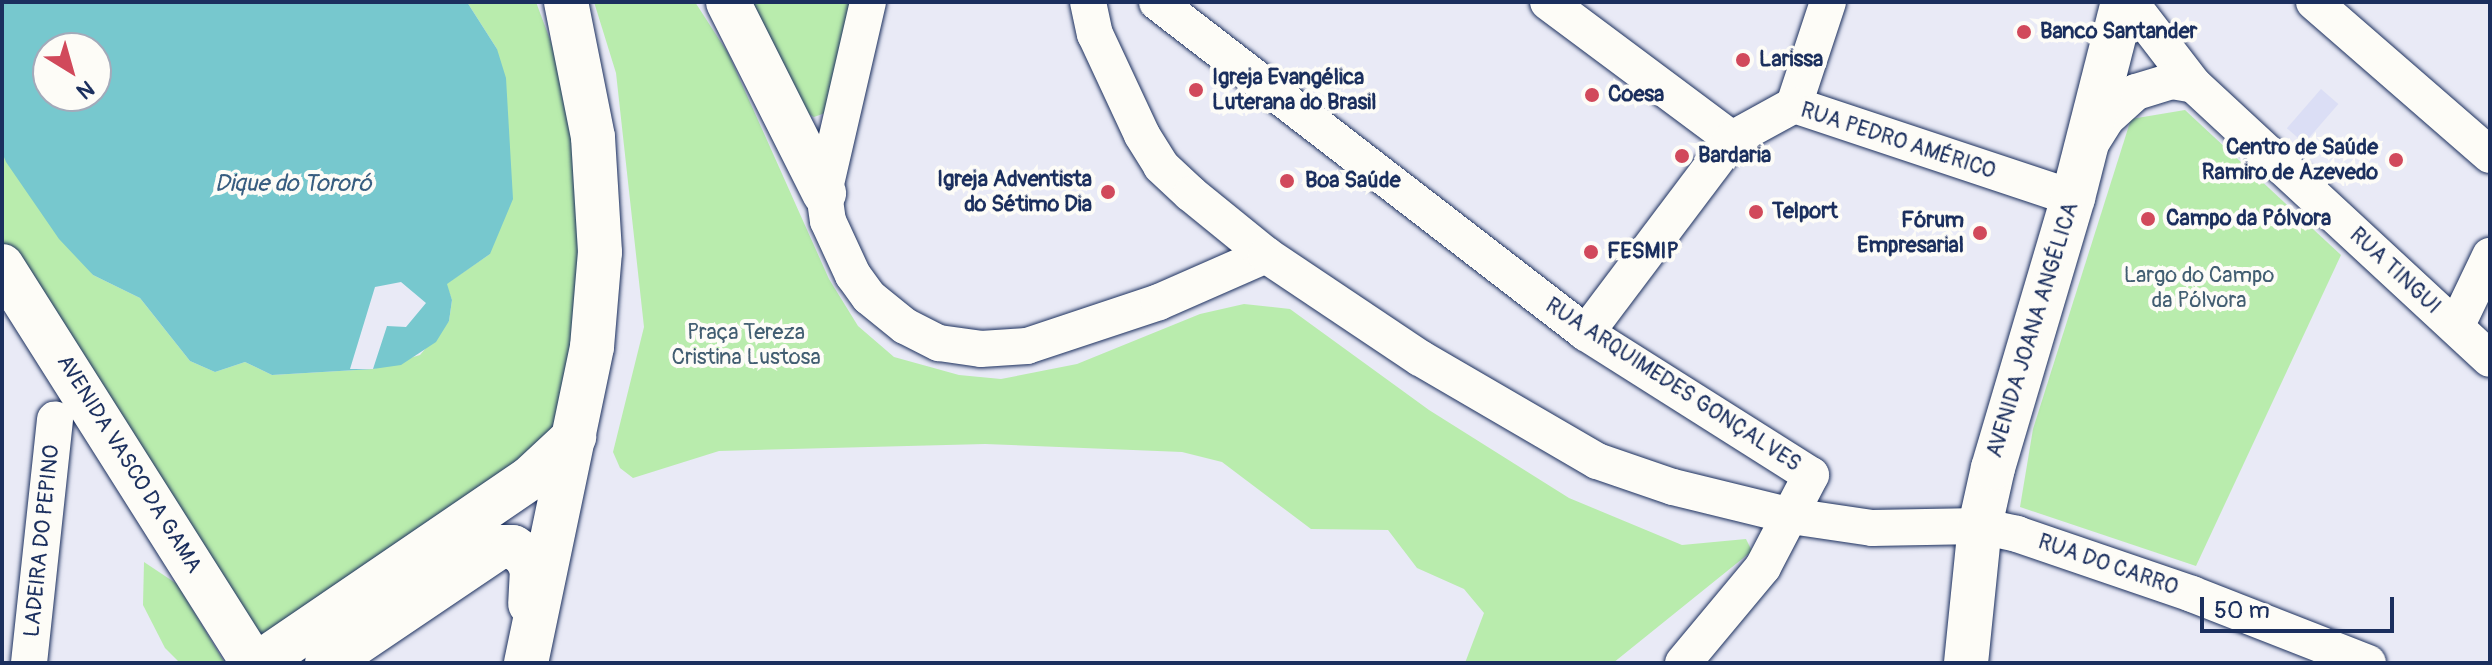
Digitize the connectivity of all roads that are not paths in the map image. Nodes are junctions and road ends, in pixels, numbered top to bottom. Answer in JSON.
{"nodes":[{"id":1,"x":566,"y":2,"type":"edge"},
{"id":2,"x":728,"y":2,"type":"edge"},
{"id":3,"x":868,"y":2,"type":"edge"},
{"id":4,"x":1088,"y":2,"type":"edge"},
{"id":5,"x":1157,"y":2,"type":"edge"},
{"id":6,"x":1548,"y":2,"type":"edge"},
{"id":7,"x":1828,"y":2,"type":"edge"},
{"id":8,"x":2123,"y":2,"type":"edge"},
{"id":9,"x":2130,"y":2,"type":"edge"},
{"id":10,"x":2314,"y":2,"type":"edge"},
{"id":11,"x":2194,"y":85,"type":"junction"},
{"id":12,"x":1794,"y":105,"type":"junction"},
{"id":13,"x":1732,"y":139,"type":"junction"},
{"id":14,"x":2085,"y":152,"type":"junction"},
{"id":15,"x":2490,"y":155,"type":"edge"},
{"id":16,"x":824,"y":193,"type":"junction"},
{"id":17,"x":2073,"y":198,"type":"junction"},
{"id":18,"x":1266,"y":255,"type":"junction"},
{"id":19,"x":2490,"y":256,"type":"edge"},
{"id":20,"x":2,"y":266,"type":"edge"},
{"id":21,"x":2456,"y":327,"type":"junction"},
{"id":22,"x":1586,"y":333,"type":"junction"},
{"id":23,"x":2490,"y":359,"type":"edge"},
{"id":24,"x":55,"y":419,"type":"dead end"},
{"id":25,"x":574,"y":437,"type":"junction"},
{"id":26,"x":1791,"y":516,"type":"junction"},
{"id":27,"x":1980,"y":526,"type":"junction"},
{"id":28,"x":527,"y":657,"type":"edge"},
{"id":29,"x":29,"y":663,"type":"edge"},
{"id":30,"x":256,"y":663,"type":"edge"},
{"id":31,"x":327,"y":663,"type":"edge"},
{"id":32,"x":1683,"y":663,"type":"edge"},
{"id":33,"x":1966,"y":663,"type":"edge"},
{"id":34,"x":2368,"y":663,"type":"edge"}],
"edges":[{"from":1,"to":25,"type":"main road"},
{"from":2,"to":16,"type":"main road"},
{"from":3,"to":16,"type":"street"},
{"from":4,"to":18,"type":"street","name":"RUA DO CARRO"},
{"from":5,"to":22,"type":"street","name":"RUA ARQUIMEDES GONÇALVES"},
{"from":6,"to":13,"type":"street"},
{"from":7,"to":12,"type":"street"},
{"from":8,"to":14,"type":"main road","name":"AVENIDA JOANA ANGÉLICA"},
{"from":9,"to":11,"type":"street","name":"RUA TINGUI"},
{"from":10,"to":15,"type":"street"},
{"from":11,"to":14,"type":"street"},
{"from":11,"to":21,"type":"street","name":"RUA TINGUI"},
{"from":12,"to":13,"type":"street","name":"RUA PEDRO AMÉRICO"},
{"from":12,"to":17,"type":"street","name":"RUA PEDRO AMÉRICO"},
{"from":13,"to":22,"type":"street","name":"RUA PEDRO AMÉRICO"},
{"from":14,"to":17,"type":"main road","name":"AVENIDA JOANA ANGÉLICA"},
{"from":16,"to":18,"type":"street"},
{"from":17,"to":27,"type":"main road","name":"AVENIDA JOANA ANGÉLICA"},
{"from":18,"to":26,"type":"street","name":"RUA DO CARRO"},
{"from":19,"to":21,"type":"street"},
{"from":20,"to":30,"type":"main road","name":"AVENIDA VASCO DA GAMA"},
{"from":21,"to":23,"type":"street","name":"RUA TINGUI"},
{"from":22,"to":26,"type":"street","name":"RUA ARQUIMEDES GONÇALVES"},
{"from":24,"to":29,"type":"street","name":"LADEIRA DO PEPINO"},
{"from":25,"to":28,"type":"main road"},
{"from":25,"to":30,"type":"main road"},
{"from":26,"to":27,"type":"street","name":"RUA DO CARRO"},
{"from":26,"to":32,"type":"street"},
{"from":27,"to":33,"type":"main road","name":"AVENIDA JOANA ANGÉLICA"},
{"from":27,"to":34,"type":"street","name":"RUA DO CARRO"},
{"from":28,"to":31,"type":"main road"}]}
